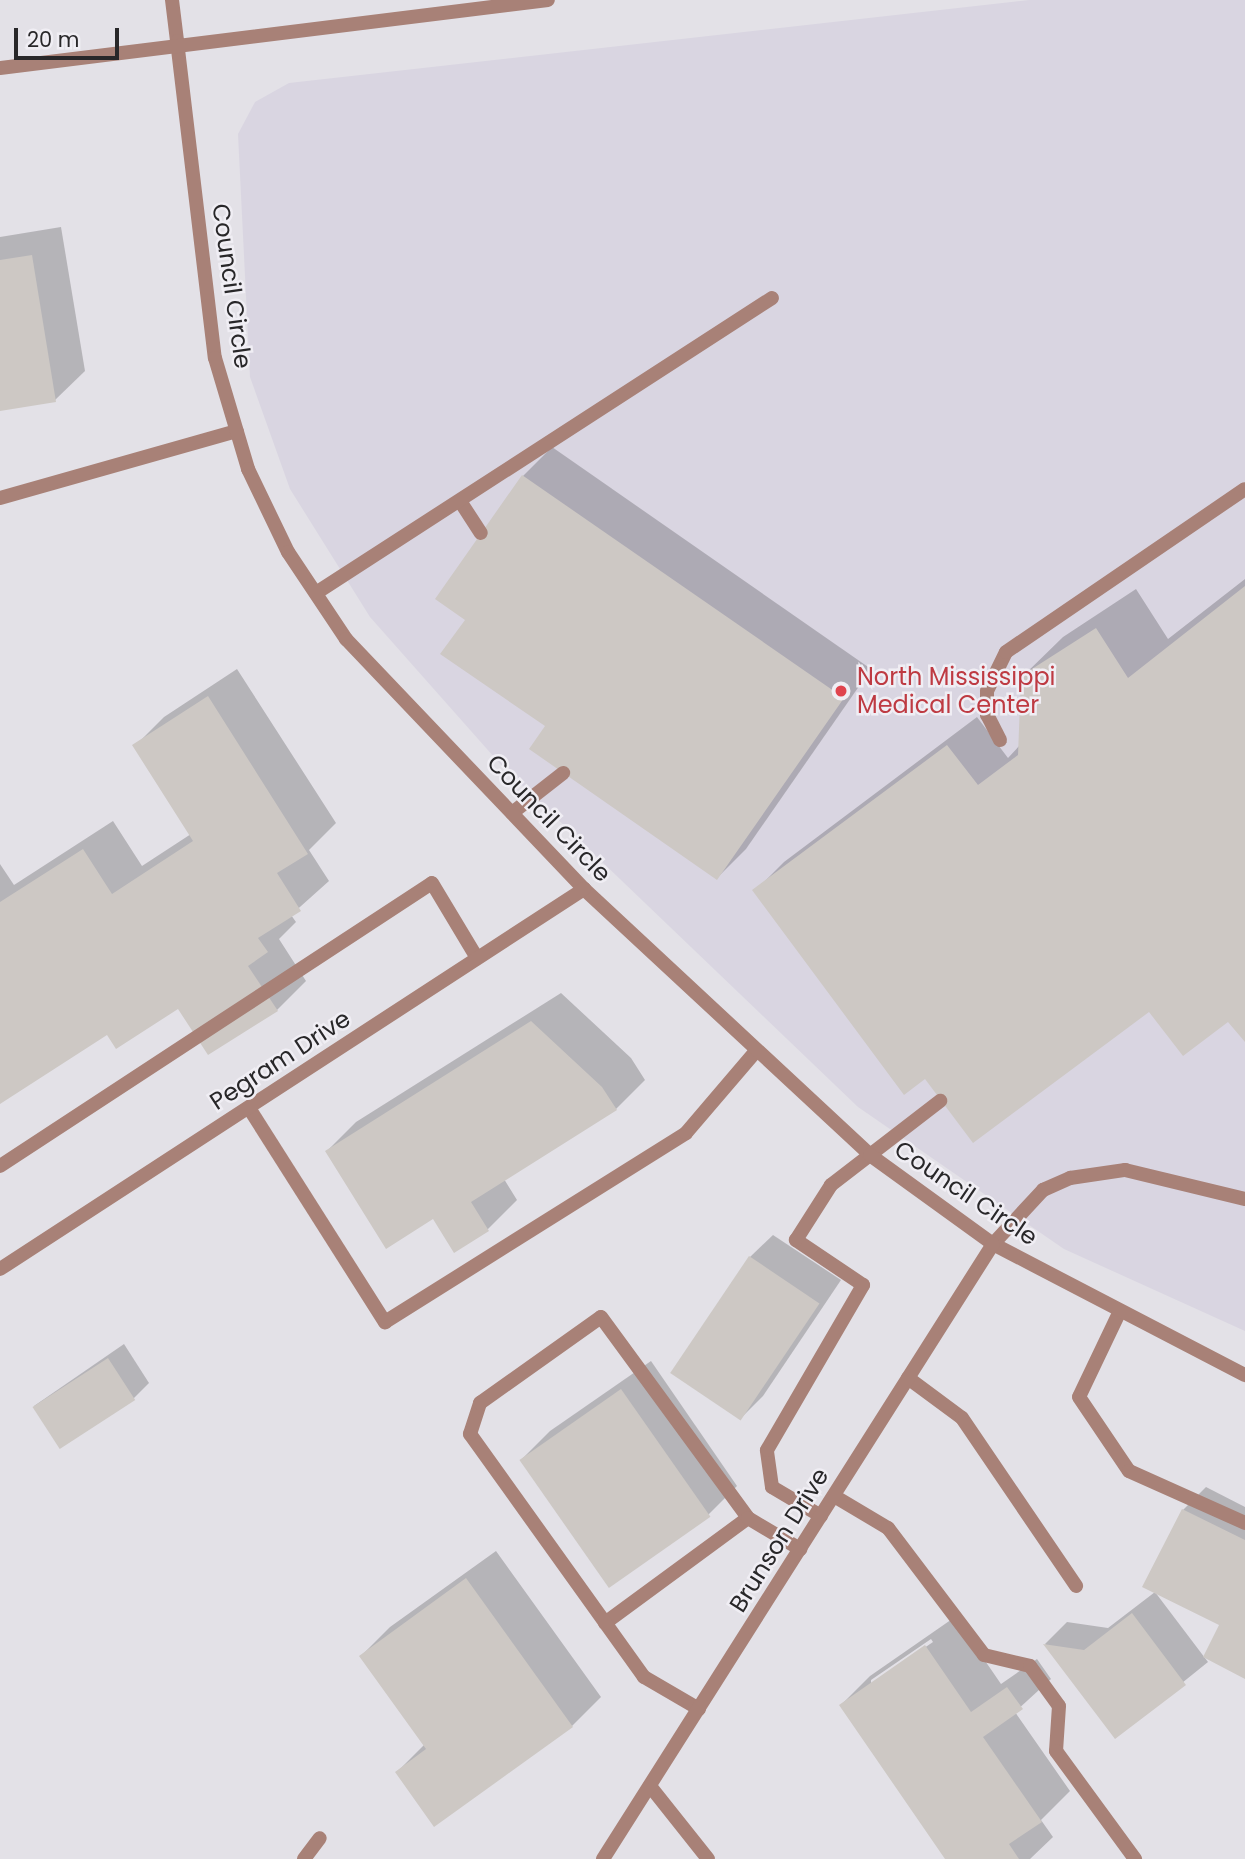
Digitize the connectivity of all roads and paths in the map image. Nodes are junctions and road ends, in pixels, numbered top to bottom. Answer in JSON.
{"nodes":[{"id":1,"x":172,"y":0,"type":"edge"},
{"id":2,"x":548,"y":0,"type":"edge"},
{"id":3,"x":177,"y":41,"type":"junction"},
{"id":4,"x":0,"y":68,"type":"edge"},
{"id":5,"x":772,"y":298,"type":"dead end"},
{"id":6,"x":237,"y":431,"type":"junction"},
{"id":7,"x":1245,"y":489,"type":"edge"},
{"id":8,"x":0,"y":498,"type":"edge"},
{"id":9,"x":460,"y":501,"type":"junction"},
{"id":10,"x":481,"y":533,"type":"dead end"},
{"id":11,"x":316,"y":593,"type":"junction"},
{"id":12,"x":1000,"y":740,"type":"dead end"},
{"id":13,"x":563,"y":773,"type":"dead end"},
{"id":14,"x":512,"y":813,"type":"junction"},
{"id":15,"x":584,"y":889,"type":"junction"},
{"id":16,"x":477,"y":958,"type":"junction"},
{"id":17,"x":756,"y":1051,"type":"junction"},
{"id":18,"x":940,"y":1101,"type":"dead end"},
{"id":19,"x":249,"y":1108,"type":"junction"},
{"id":20,"x":870,"y":1155,"type":"junction"},
{"id":21,"x":0,"y":1166,"type":"edge"},
{"id":22,"x":1245,"y":1199,"type":"edge"},
{"id":23,"x":993,"y":1244,"type":"junction"},
{"id":24,"x":0,"y":1269,"type":"edge"},
{"id":25,"x":1120,"y":1311,"type":"junction"},
{"id":26,"x":1245,"y":1375,"type":"edge"},
{"id":27,"x":908,"y":1378,"type":"junction"},
{"id":28,"x":834,"y":1496,"type":"junction"},
{"id":29,"x":821,"y":1516,"type":"junction"},
{"id":30,"x":748,"y":1518,"type":"junction"},
{"id":31,"x":1245,"y":1523,"type":"edge"},
{"id":32,"x":800,"y":1549,"type":"junction"},
{"id":33,"x":1076,"y":1586,"type":"dead end"},
{"id":34,"x":605,"y":1623,"type":"junction"},
{"id":35,"x":698,"y":1709,"type":"junction"},
{"id":36,"x":650,"y":1786,"type":"junction"},
{"id":37,"x":320,"y":1838,"type":"dead end"},
{"id":38,"x":304,"y":1859,"type":"edge"},
{"id":39,"x":603,"y":1859,"type":"edge"},
{"id":40,"x":708,"y":1859,"type":"edge"},
{"id":41,"x":1135,"y":1859,"type":"edge"}],
"edges":[{"from":1,"to":3,"type":"street","name":"Council Circle"},
{"from":2,"to":3,"type":"street"},
{"from":3,"to":4,"type":"street"},
{"from":3,"to":6,"type":"street","name":"Council Circle"},
{"from":5,"to":9,"type":"street"},
{"from":6,"to":8,"type":"street"},
{"from":6,"to":11,"type":"street","name":"Council Circle"},
{"from":7,"to":12,"type":"street"},
{"from":9,"to":10,"type":"street"},
{"from":9,"to":11,"type":"street"},
{"from":11,"to":14,"type":"street","name":"Council Circle"},
{"from":13,"to":14,"type":"street"},
{"from":14,"to":15,"type":"street","name":"Council Circle"},
{"from":15,"to":16,"type":"street","name":"Pegram Drive"},
{"from":15,"to":17,"type":"street","name":"Council Circle"},
{"from":16,"to":19,"type":"street","name":"Pegram Drive"},
{"from":16,"to":21,"type":"street"},
{"from":17,"to":19,"type":"street"},
{"from":17,"to":20,"type":"street","name":"Council Circle"},
{"from":18,"to":20,"type":"street"},
{"from":19,"to":24,"type":"street","name":"Pegram Drive"},
{"from":20,"to":23,"type":"street","name":"Council Circle"},
{"from":20,"to":29,"type":"street"},
{"from":22,"to":23,"type":"street","name":"Brunson Drive"},
{"from":23,"to":25,"type":"street","name":"Council Circle"},
{"from":23,"to":27,"type":"street","name":"Brunson Drive"},
{"from":25,"to":26,"type":"street","name":"Council Circle"},
{"from":25,"to":31,"type":"street"},
{"from":27,"to":28,"type":"street","name":"Brunson Drive"},
{"from":27,"to":33,"type":"street"},
{"from":28,"to":29,"type":"street","name":"Brunson Drive"},
{"from":28,"to":41,"type":"street"},
{"from":29,"to":32,"type":"street","name":"Brunson Drive"},
{"from":30,"to":32,"type":"street"},
{"from":30,"to":34,"type":"street"},
{"from":30,"to":34,"type":"street"},
{"from":32,"to":35,"type":"street","name":"Brunson Drive"},
{"from":34,"to":35,"type":"street"},
{"from":35,"to":36,"type":"street","name":"Brunson Drive"},
{"from":36,"to":39,"type":"street","name":"Brunson Drive"},
{"from":36,"to":40,"type":"street"},
{"from":37,"to":38,"type":"street"}]}
